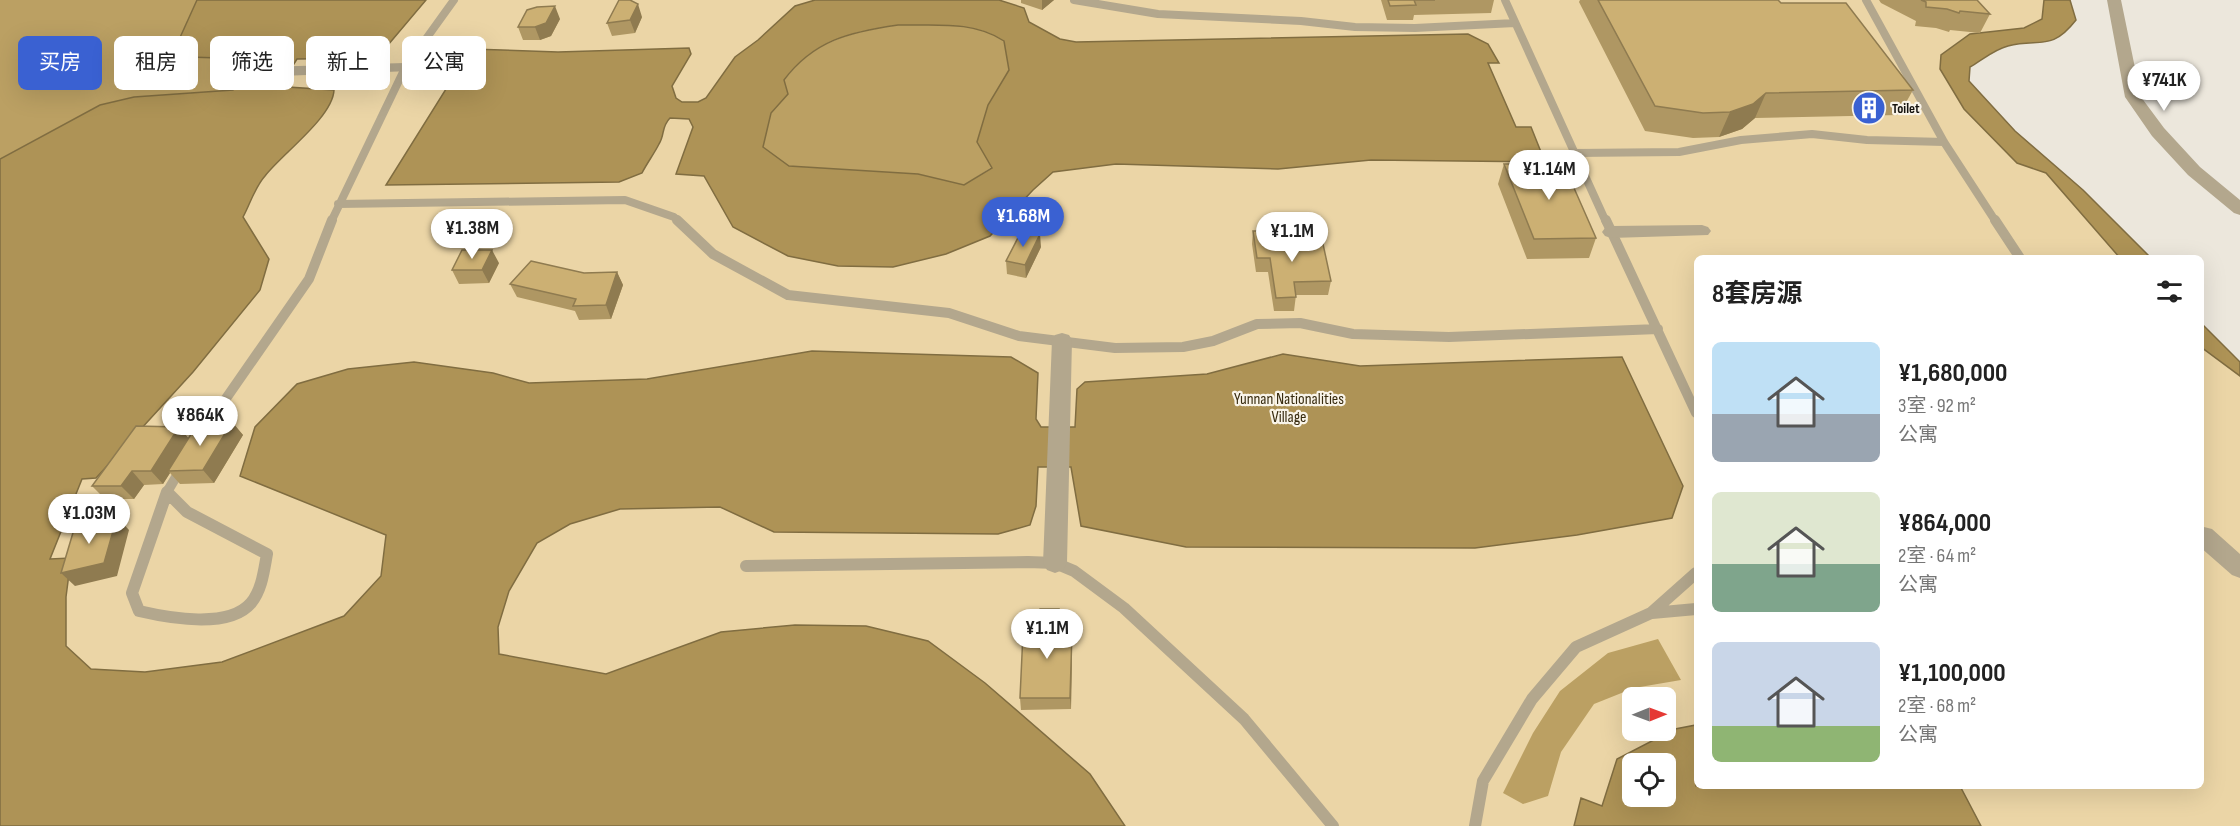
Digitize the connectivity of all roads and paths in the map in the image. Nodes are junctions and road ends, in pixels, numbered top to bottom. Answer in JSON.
{"nodes":[{"id":1,"x":454,"y":0,"type":"edge"},
{"id":2,"x":1074,"y":0,"type":"edge"},
{"id":3,"x":1505,"y":0,"type":"edge"},
{"id":4,"x":1866,"y":0,"type":"edge"},
{"id":5,"x":2114,"y":0,"type":"edge"},
{"id":6,"x":1515,"y":23,"type":"junction"},
{"id":7,"x":428,"y":36,"type":"edge"},
{"id":8,"x":402,"y":68,"type":"edge"},
{"id":9,"x":294,"y":72,"type":"edge"},
{"id":10,"x":402,"y":74,"type":"edge"},
{"id":11,"x":1944,"y":142,"type":"junction"},
{"id":12,"x":1574,"y":153,"type":"junction"},
{"id":13,"x":338,"y":204,"type":"junction"},
{"id":14,"x":2240,"y":209,"type":"edge"},
{"id":15,"x":1702,"y":231,"type":"dead end"},
{"id":16,"x":1611,"y":232,"type":"junction"},
{"id":17,"x":2018,"y":255,"type":"edge"},
{"id":18,"x":1658,"y":329,"type":"junction"},
{"id":19,"x":1062,"y":340,"type":"junction"},
{"id":20,"x":1694,"y":409,"type":"edge"},
{"id":21,"x":167,"y":492,"type":"junction"},
{"id":22,"x":2204,"y":536,"type":"edge"},
{"id":23,"x":1055,"y":563,"type":"junction"},
{"id":24,"x":746,"y":566,"type":"dead end"},
{"id":25,"x":2240,"y":568,"type":"edge"},
{"id":26,"x":1694,"y":575,"type":"edge"},
{"id":27,"x":1694,"y":609,"type":"edge"},
{"id":28,"x":1651,"y":613,"type":"junction"},
{"id":29,"x":1333,"y":826,"type":"edge"},
{"id":30,"x":1475,"y":826,"type":"edge"}],
"edges":[{"from":1,"to":7,"type":"lane"},
{"from":2,"to":6,"type":"lane"},
{"from":3,"to":6,"type":"lane"},
{"from":4,"to":11,"type":"lane"},
{"from":5,"to":14,"type":"street"},
{"from":6,"to":12,"type":"lane"},
{"from":8,"to":9,"type":"street"},
{"from":10,"to":13,"type":"lane"},
{"from":11,"to":12,"type":"lane"},
{"from":11,"to":17,"type":"lane"},
{"from":12,"to":16,"type":"lane"},
{"from":13,"to":19,"type":"lane"},
{"from":13,"to":21,"type":"lane"},
{"from":15,"to":16,"type":"street"},
{"from":16,"to":18,"type":"lane"},
{"from":18,"to":19,"type":"lane"},
{"from":18,"to":20,"type":"lane"},
{"from":19,"to":23,"type":"street"},
{"from":21,"to":21,"type":"lane"},
{"from":22,"to":25,"type":"street"},
{"from":23,"to":24,"type":"lane"},
{"from":23,"to":29,"type":"lane"},
{"from":26,"to":28,"type":"lane"},
{"from":27,"to":28,"type":"lane"},
{"from":28,"to":30,"type":"lane"}]}
